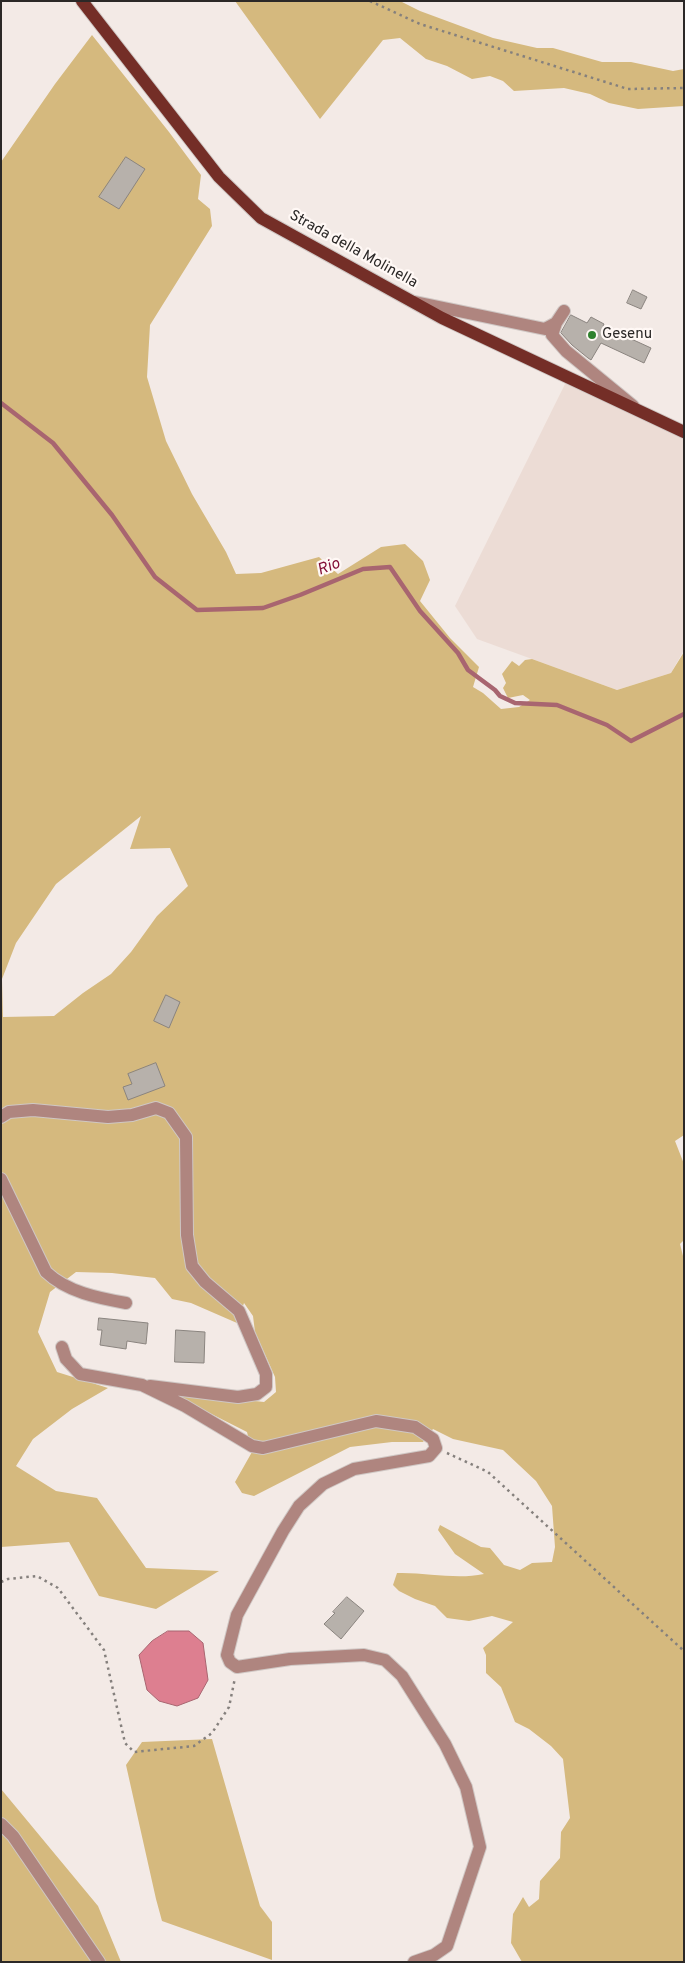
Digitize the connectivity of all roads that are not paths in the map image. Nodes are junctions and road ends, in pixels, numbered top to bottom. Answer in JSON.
{"nodes":[{"id":1,"x":82,"y":1,"type":"edge"},
{"id":2,"x":411,"y":301,"type":"junction"},
{"id":3,"x":564,"y":311,"type":"dead end"},
{"id":4,"x":556,"y":323,"type":"junction"},
{"id":5,"x":639,"y":411,"type":"junction"},
{"id":6,"x":684,"y":432,"type":"edge"},
{"id":7,"x":1,"y":1117,"type":"edge"},
{"id":8,"x":1,"y":1179,"type":"edge"},
{"id":9,"x":126,"y":1304,"type":"dead end"},
{"id":10,"x":62,"y":1347,"type":"dead end"},
{"id":11,"x":142,"y":1385,"type":"junction"},
{"id":12,"x":1,"y":1824,"type":"edge"},
{"id":13,"x":99,"y":1962,"type":"edge"},
{"id":14,"x":414,"y":1962,"type":"edge"}],
"edges":[{"from":1,"to":2,"type":"main road","name":"Strada della Molinella"},
{"from":2,"to":4,"type":"lane"},
{"from":2,"to":5,"type":"main road","name":"Strada della Molinella"},
{"from":3,"to":4,"type":"lane"},
{"from":4,"to":5,"type":"lane"},
{"from":5,"to":6,"type":"main road","name":"Strada della Molinella"},
{"from":7,"to":11,"type":"lane"},
{"from":8,"to":9,"type":"lane"},
{"from":10,"to":11,"type":"lane"},
{"from":11,"to":14,"type":"lane"},
{"from":12,"to":13,"type":"lane"}]}
